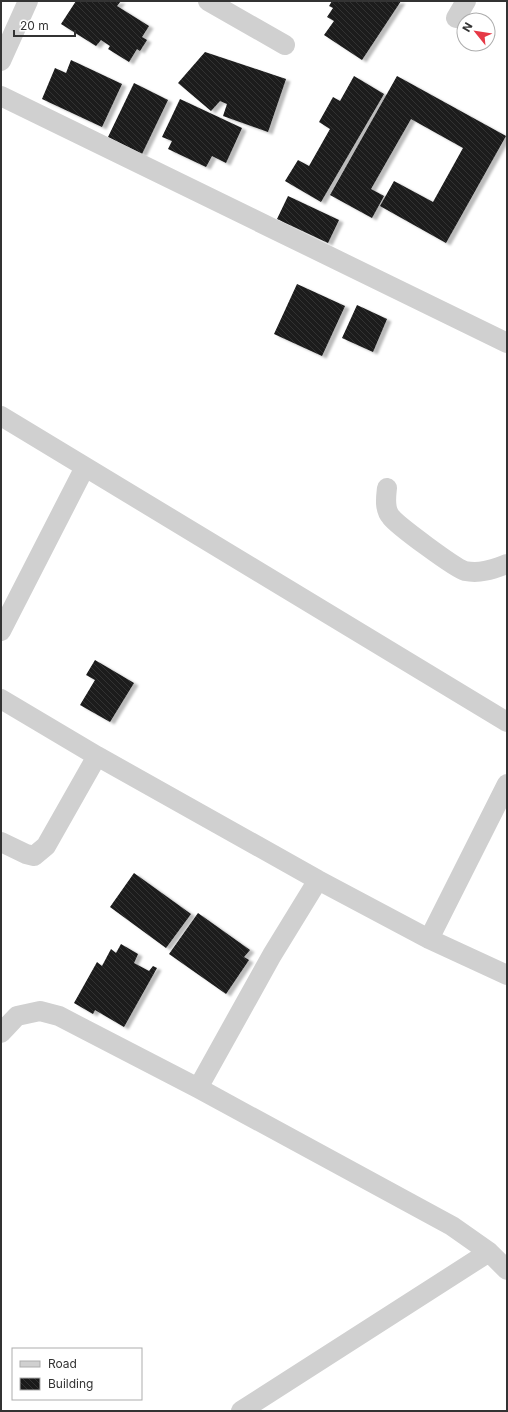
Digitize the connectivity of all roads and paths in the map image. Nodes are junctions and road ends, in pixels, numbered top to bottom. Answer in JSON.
{"nodes":[{"id":1,"x":28,"y":1,"type":"edge"},
{"id":2,"x":208,"y":1,"type":"edge"},
{"id":3,"x":466,"y":1,"type":"edge"},
{"id":4,"x":460,"y":12,"type":"edge"},
{"id":5,"x":285,"y":45,"type":"dead end"},
{"id":6,"x":1,"y":61,"type":"edge"},
{"id":7,"x":1,"y":96,"type":"edge"},
{"id":8,"x":507,"y":344,"type":"edge"},
{"id":9,"x":1,"y":416,"type":"edge"},
{"id":10,"x":85,"y":467,"type":"junction"},
{"id":11,"x":387,"y":488,"type":"dead end"},
{"id":12,"x":507,"y":564,"type":"edge"},
{"id":13,"x":1,"y":631,"type":"edge"},
{"id":14,"x":1,"y":699,"type":"edge"},
{"id":15,"x":507,"y":722,"type":"edge"},
{"id":16,"x":97,"y":756,"type":"junction"},
{"id":17,"x":507,"y":784,"type":"edge"},
{"id":18,"x":1,"y":842,"type":"edge"},
{"id":19,"x":318,"y":880,"type":"junction"},
{"id":20,"x":429,"y":940,"type":"junction"},
{"id":21,"x":507,"y":975,"type":"edge"},
{"id":22,"x":1,"y":1033,"type":"edge"},
{"id":23,"x":198,"y":1088,"type":"junction"},
{"id":24,"x":488,"y":1252,"type":"junction"},
{"id":25,"x":507,"y":1270,"type":"edge"},
{"id":26,"x":241,"y":1411,"type":"edge"}],
"edges":[{"from":1,"to":6,"type":"street"},
{"from":2,"to":5,"type":"street"},
{"from":3,"to":4,"type":"street"},
{"from":7,"to":8,"type":"street"},
{"from":9,"to":10,"type":"street"},
{"from":10,"to":13,"type":"street"},
{"from":10,"to":15,"type":"street"},
{"from":11,"to":12,"type":"street"},
{"from":14,"to":16,"type":"street"},
{"from":16,"to":18,"type":"street"},
{"from":16,"to":19,"type":"street"},
{"from":17,"to":20,"type":"street"},
{"from":19,"to":20,"type":"street"},
{"from":19,"to":23,"type":"street"},
{"from":20,"to":21,"type":"street"},
{"from":22,"to":23,"type":"street"},
{"from":23,"to":24,"type":"street"},
{"from":24,"to":25,"type":"street"},
{"from":24,"to":26,"type":"street"}]}
